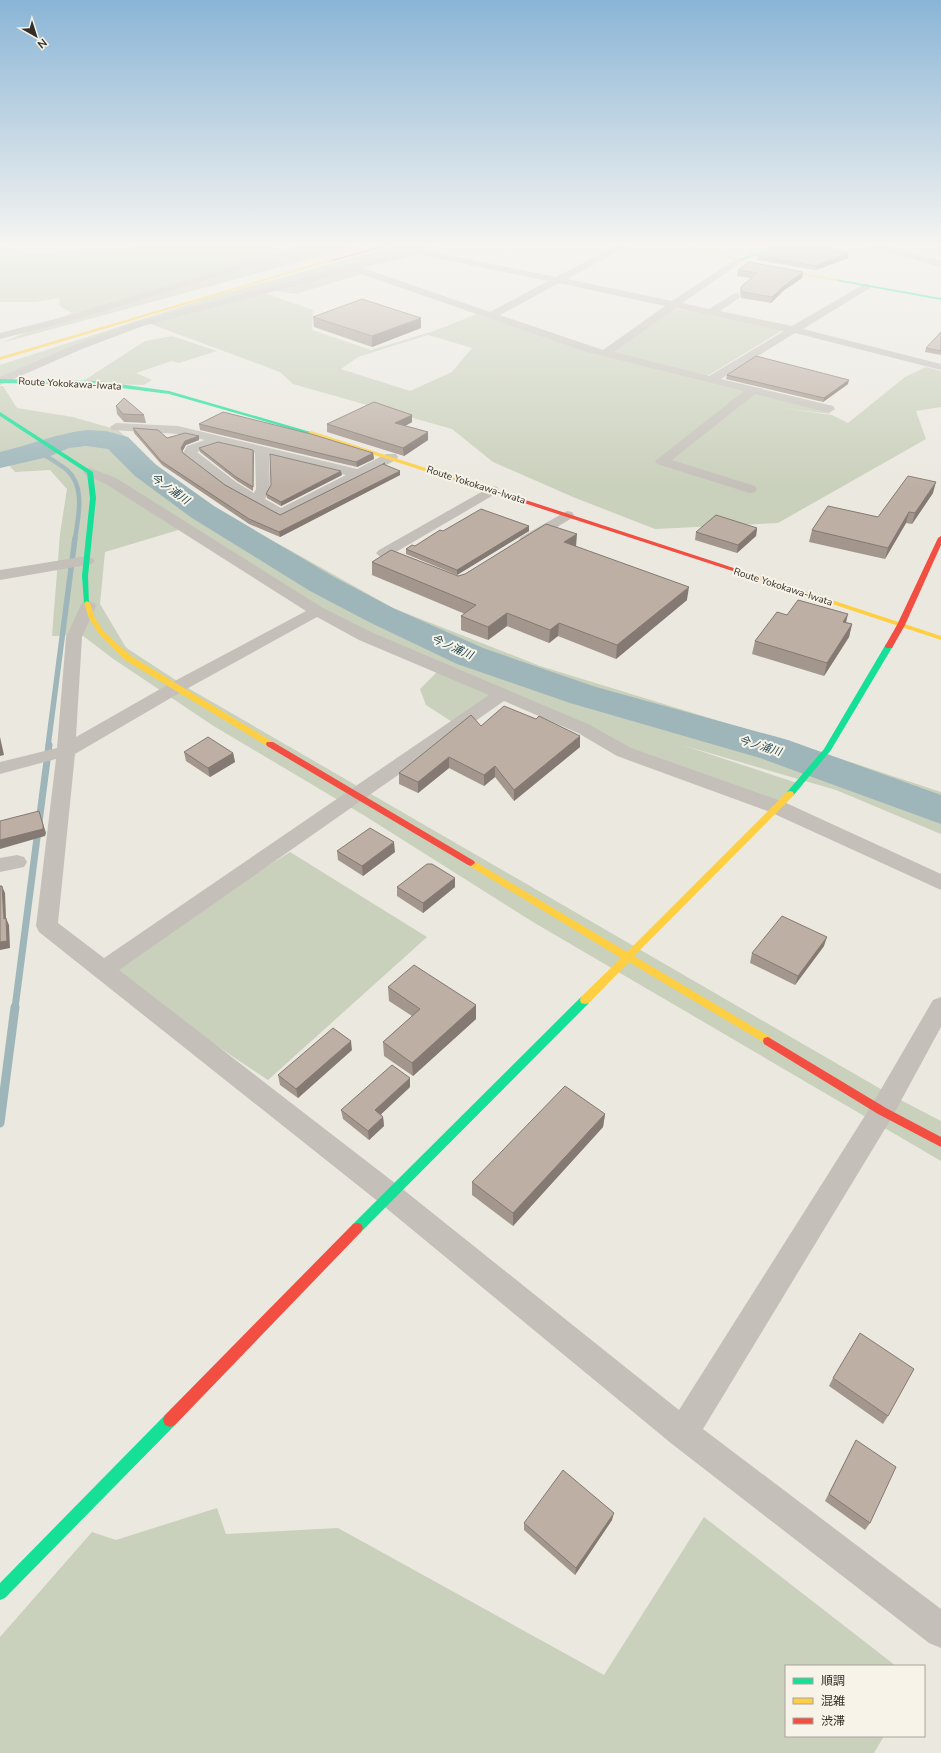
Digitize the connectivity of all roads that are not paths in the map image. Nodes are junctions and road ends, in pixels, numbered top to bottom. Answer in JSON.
{"nodes":[{"id":1,"x":39,"y":326,"type":"edge"},
{"id":2,"x":76,"y":326,"type":"edge"},
{"id":3,"x":106,"y":326,"type":"edge"},
{"id":4,"x":134,"y":326,"type":"edge"},
{"id":5,"x":523,"y":326,"type":"edge"},
{"id":6,"x":644,"y":326,"type":"edge"},
{"id":7,"x":776,"y":326,"type":"edge"},
{"id":8,"x":797,"y":326,"type":"edge"},
{"id":9,"x":791,"y":329,"type":"junction"},
{"id":10,"x":55,"y":332,"type":"dead end"},
{"id":11,"x":0,"y":336,"type":"edge"},
{"id":12,"x":606,"y":353,"type":"junction"},
{"id":13,"x":0,"y":359,"type":"edge"},
{"id":14,"x":941,"y":367,"type":"edge"},
{"id":15,"x":710,"y":380,"type":"junction"},
{"id":16,"x":0,"y":381,"type":"edge"},
{"id":17,"x":753,"y":390,"type":"junction"},
{"id":18,"x":829,"y":409,"type":"dead end"},
{"id":19,"x":0,"y":414,"type":"edge"},
{"id":20,"x":116,"y":427,"type":"dead end"},
{"id":21,"x":218,"y":440,"type":"junction"},
{"id":22,"x":262,"y":450,"type":"junction"},
{"id":23,"x":391,"y":457,"type":"junction"},
{"id":24,"x":90,"y":472,"type":"junction"},
{"id":25,"x":359,"y":474,"type":"junction"},
{"id":26,"x":750,"y":489,"type":"dead end"},
{"id":27,"x":492,"y":490,"type":"junction"},
{"id":28,"x":257,"y":500,"type":"junction"},
{"id":29,"x":566,"y":515,"type":"junction"},
{"id":30,"x":941,"y":538,"type":"edge"},
{"id":31,"x":515,"y":547,"type":"edge"},
{"id":32,"x":87,"y":562,"type":"junction"},
{"id":33,"x":421,"y":568,"type":"edge"},
{"id":34,"x":0,"y":575,"type":"edge"},
{"id":35,"x":88,"y":606,"type":"junction"},
{"id":36,"x":317,"y":611,"type":"junction"},
{"id":37,"x":901,"y":625,"type":"junction"},
{"id":38,"x":941,"y":638,"type":"edge"},
{"id":39,"x":175,"y":688,"type":"junction"},
{"id":40,"x":501,"y":695,"type":"junction"},
{"id":41,"x":66,"y":751,"type":"junction"},
{"id":42,"x":0,"y":768,"type":"edge"},
{"id":43,"x":355,"y":794,"type":"junction"},
{"id":44,"x":778,"y":807,"type":"junction"},
{"id":45,"x":941,"y":883,"type":"edge"},
{"id":46,"x":628,"y":956,"type":"junction"},
{"id":47,"x":103,"y":970,"type":"junction"},
{"id":48,"x":941,"y":1006,"type":"edge"},
{"id":49,"x":882,"y":1111,"type":"junction"},
{"id":50,"x":941,"y":1142,"type":"edge"},
{"id":51,"x":390,"y":1195,"type":"junction"},
{"id":52,"x":683,"y":1433,"type":"junction"},
{"id":53,"x":0,"y":1593,"type":"edge"},
{"id":54,"x":941,"y":1631,"type":"edge"}],
"edges":[{"from":1,"to":11,"type":"street"},
{"from":2,"to":10,"type":"main road"},
{"from":3,"to":13,"type":"main road"},
{"from":4,"to":16,"type":"street"},
{"from":5,"to":12,"type":"street"},
{"from":6,"to":12,"type":"street"},
{"from":7,"to":9,"type":"street"},
{"from":8,"to":9,"type":"street"},
{"from":9,"to":14,"type":"street"},
{"from":9,"to":15,"type":"street"},
{"from":12,"to":15,"type":"street"},
{"from":15,"to":17,"type":"street"},
{"from":16,"to":23,"type":"main road","name":"Route Yokokawa-Iwata"},
{"from":17,"to":18,"type":"street"},
{"from":17,"to":26,"type":"street"},
{"from":19,"to":24,"type":"main road"},
{"from":20,"to":21,"type":"street"},
{"from":21,"to":22,"type":"street"},
{"from":21,"to":28,"type":"street"},
{"from":22,"to":25,"type":"street"},
{"from":22,"to":28,"type":"street"},
{"from":23,"to":25,"type":"street"},
{"from":23,"to":27,"type":"main road","name":"Route Yokokawa-Iwata"},
{"from":24,"to":32,"type":"main road"},
{"from":24,"to":36,"type":"street"},
{"from":25,"to":28,"type":"street"},
{"from":27,"to":29,"type":"main road","name":"Route Yokokawa-Iwata"},
{"from":27,"to":33,"type":"street"},
{"from":29,"to":31,"type":"street"},
{"from":29,"to":37,"type":"main road","name":"Route Yokokawa-Iwata"},
{"from":30,"to":37,"type":"main road"},
{"from":32,"to":34,"type":"street"},
{"from":32,"to":35,"type":"main road"},
{"from":35,"to":39,"type":"main road"},
{"from":35,"to":41,"type":"street"},
{"from":36,"to":39,"type":"street"},
{"from":36,"to":40,"type":"street"},
{"from":37,"to":38,"type":"main road","name":"Route Yokokawa-Iwata"},
{"from":37,"to":44,"type":"main road"},
{"from":39,"to":41,"type":"street"},
{"from":39,"to":43,"type":"main road"},
{"from":40,"to":43,"type":"street"},
{"from":40,"to":44,"type":"street"},
{"from":41,"to":42,"type":"street"},
{"from":41,"to":47,"type":"street"},
{"from":43,"to":46,"type":"main road"},
{"from":43,"to":47,"type":"street"},
{"from":44,"to":45,"type":"street"},
{"from":44,"to":46,"type":"main road"},
{"from":46,"to":49,"type":"main road"},
{"from":46,"to":51,"type":"main road"},
{"from":47,"to":51,"type":"street"},
{"from":48,"to":49,"type":"street"},
{"from":49,"to":50,"type":"main road"},
{"from":49,"to":52,"type":"street"},
{"from":51,"to":52,"type":"street"},
{"from":51,"to":53,"type":"main road"},
{"from":52,"to":54,"type":"street"}]}
